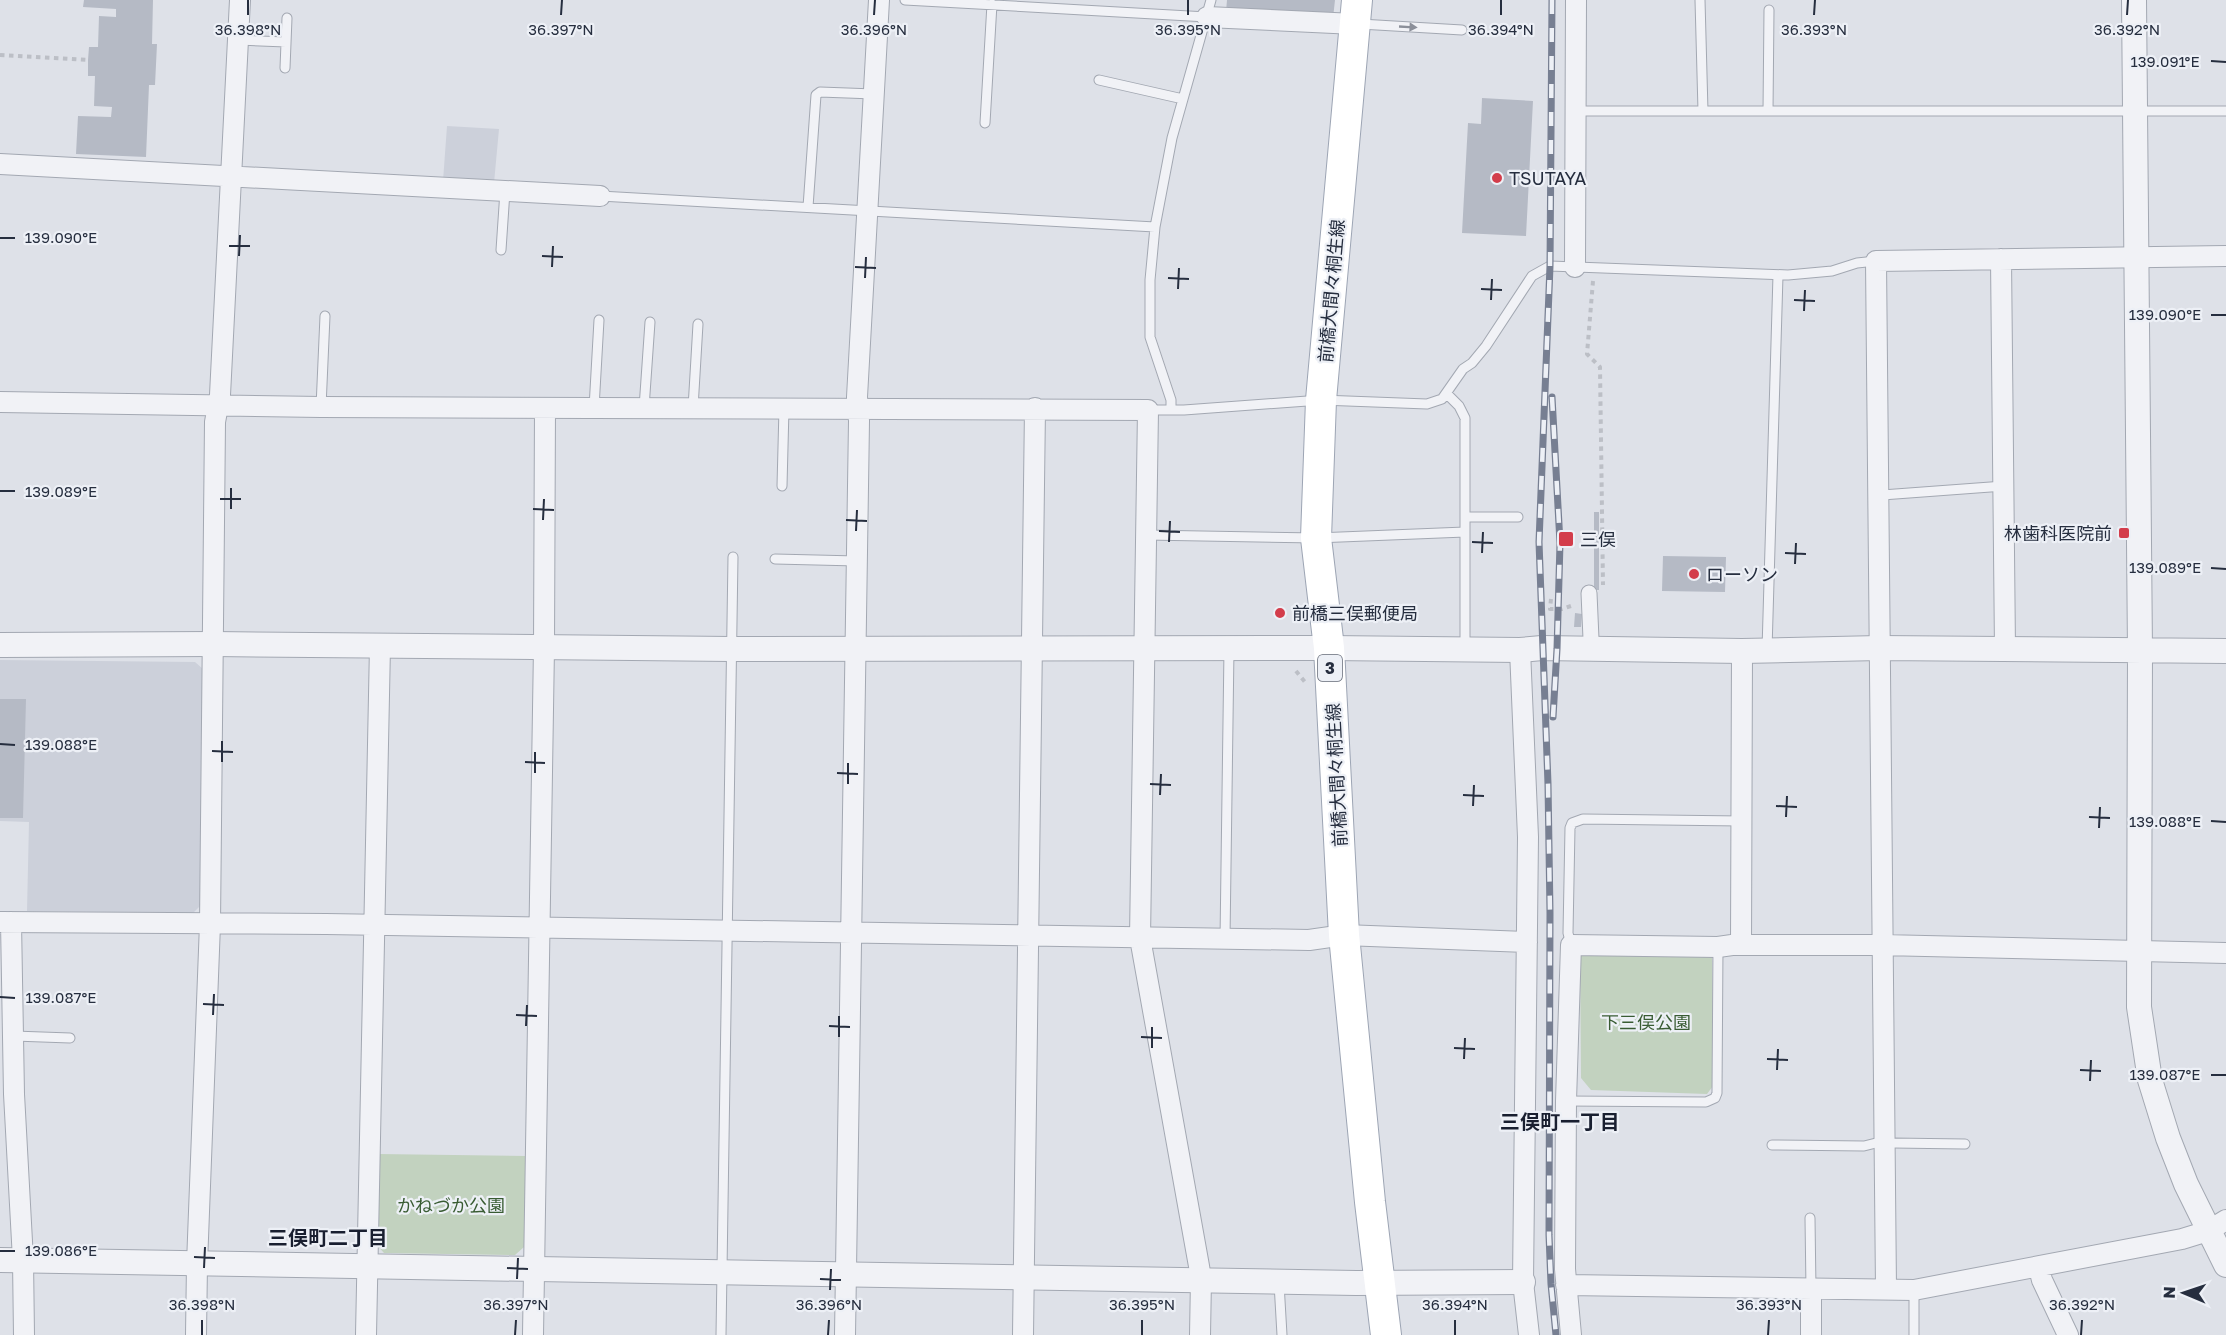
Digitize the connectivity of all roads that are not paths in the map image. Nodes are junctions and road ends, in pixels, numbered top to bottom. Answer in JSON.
{"nodes":[{"id":1,"x":240,"y":0,"type":"edge"},
{"id":2,"x":879,"y":0,"type":"edge"},
{"id":3,"x":905,"y":0,"type":"edge"},
{"id":4,"x":1576,"y":0,"type":"edge"},
{"id":5,"x":1700,"y":0,"type":"edge"},
{"id":6,"x":2134,"y":0,"type":"edge"},
{"id":7,"x":938,"y":1,"type":"edge"},
{"id":8,"x":1026,"y":3,"type":"edge"},
{"id":9,"x":992,"y":4,"type":"junction"},
{"id":10,"x":1108,"y":6,"type":"edge"},
{"id":11,"x":1209,"y":9,"type":"edge"},
{"id":12,"x":1769,"y":10,"type":"dead end"},
{"id":13,"x":1356,"y":12,"type":"edge"},
{"id":14,"x":287,"y":18,"type":"dead end"},
{"id":15,"x":1462,"y":30,"type":"dead end"},
{"id":16,"x":238,"y":40,"type":"junction"},
{"id":17,"x":286,"y":42,"type":"junction"},
{"id":18,"x":285,"y":68,"type":"dead end"},
{"id":19,"x":1099,"y":80,"type":"dead end"},
{"id":20,"x":874,"y":94,"type":"junction"},
{"id":21,"x":1183,"y":99,"type":"junction"},
{"id":22,"x":1576,"y":111,"type":"junction"},
{"id":23,"x":1703,"y":111,"type":"junction"},
{"id":24,"x":1768,"y":111,"type":"junction"},
{"id":25,"x":2134,"y":111,"type":"junction"},
{"id":26,"x":2226,"y":111,"type":"edge"},
{"id":27,"x":985,"y":123,"type":"dead end"},
{"id":28,"x":0,"y":164,"type":"edge"},
{"id":29,"x":232,"y":176,"type":"junction"},
{"id":30,"x":505,"y":191,"type":"junction"},
{"id":31,"x":600,"y":196,"type":"joint"},
{"id":32,"x":808,"y":207,"type":"junction"},
{"id":33,"x":867,"y":211,"type":"junction"},
{"id":34,"x":1155,"y":227,"type":"junction"},
{"id":35,"x":501,"y":250,"type":"dead end"},
{"id":36,"x":2226,"y":256,"type":"edge"},
{"id":37,"x":2136,"y":258,"type":"junction"},
{"id":38,"x":2001,"y":259,"type":"junction"},
{"id":39,"x":1876,"y":261,"type":"junction"},
{"id":40,"x":1584,"y":267,"type":"junction"},
{"id":41,"x":1778,"y":275,"type":"junction"},
{"id":42,"x":325,"y":315,"type":"dead end"},
{"id":43,"x":599,"y":320,"type":"dead end"},
{"id":44,"x":650,"y":322,"type":"dead end"},
{"id":45,"x":698,"y":324,"type":"dead end"},
{"id":46,"x":1447,"y":394,"type":"junction"},
{"id":47,"x":1322,"y":400,"type":"junction"},
{"id":48,"x":0,"y":402,"type":"edge"},
{"id":49,"x":217,"y":405,"type":"junction"},
{"id":50,"x":321,"y":406,"type":"junction"},
{"id":51,"x":858,"y":407,"type":"junction"},
{"id":52,"x":545,"y":408,"type":"junction"},
{"id":53,"x":594,"y":408,"type":"junction"},
{"id":54,"x":644,"y":408,"type":"junction"},
{"id":55,"x":693,"y":408,"type":"junction"},
{"id":56,"x":784,"y":408,"type":"junction"},
{"id":57,"x":1035,"y":408,"type":"junction"},
{"id":58,"x":1148,"y":410,"type":"junction"},
{"id":59,"x":1171,"y":410,"type":"junction"},
{"id":60,"x":782,"y":486,"type":"dead end"},
{"id":61,"x":2004,"y":486,"type":"junction"},
{"id":62,"x":1879,"y":492,"type":"junction"},
{"id":63,"x":1465,"y":517,"type":"junction"},
{"id":64,"x":1518,"y":518,"type":"dead end"},
{"id":65,"x":1465,"y":532,"type":"junction"},
{"id":66,"x":1146,"y":535,"type":"junction"},
{"id":67,"x":1316,"y":538,"type":"junction"},
{"id":68,"x":733,"y":557,"type":"dead end"},
{"id":69,"x":775,"y":559,"type":"dead end"},
{"id":70,"x":856,"y":561,"type":"junction"},
{"id":71,"x":1590,"y":599,"type":"road end"},
{"id":72,"x":1591,"y":639,"type":"dead end"},
{"id":73,"x":214,"y":644,"type":"junction"},
{"id":74,"x":0,"y":645,"type":"edge"},
{"id":75,"x":380,"y":646,"type":"junction"},
{"id":76,"x":544,"y":647,"type":"junction"},
{"id":77,"x":1329,"y":648,"type":"junction"},
{"id":78,"x":1879,"y":648,"type":"junction"},
{"id":79,"x":731,"y":649,"type":"junction"},
{"id":80,"x":855,"y":649,"type":"junction"},
{"id":81,"x":1033,"y":649,"type":"junction"},
{"id":82,"x":1144,"y":650,"type":"junction"},
{"id":83,"x":1229,"y":650,"type":"junction"},
{"id":84,"x":1465,"y":650,"type":"junction"},
{"id":85,"x":1520,"y":650,"type":"junction"},
{"id":86,"x":2005,"y":650,"type":"junction"},
{"id":87,"x":1742,"y":651,"type":"junction"},
{"id":88,"x":1767,"y":651,"type":"junction"},
{"id":89,"x":2140,"y":651,"type":"junction"},
{"id":90,"x":2226,"y":651,"type":"edge"},
{"id":91,"x":1741,"y":821,"type":"junction"},
{"id":92,"x":6,"y":922,"type":"edge"},
{"id":93,"x":210,"y":924,"type":"junction"},
{"id":94,"x":375,"y":925,"type":"junction"},
{"id":95,"x":539,"y":929,"type":"junction"},
{"id":96,"x":726,"y":932,"type":"junction"},
{"id":97,"x":851,"y":933,"type":"junction"},
{"id":98,"x":1344,"y":935,"type":"junction"},
{"id":99,"x":1028,"y":936,"type":"junction"},
{"id":100,"x":1140,"y":938,"type":"junction"},
{"id":101,"x":1225,"y":939,"type":"junction"},
{"id":102,"x":1527,"y":942,"type":"junction"},
{"id":103,"x":1571,"y":945,"type":"junction"},
{"id":104,"x":1741,"y":945,"type":"junction"},
{"id":105,"x":1882,"y":945,"type":"junction"},
{"id":106,"x":1718,"y":947,"type":"junction"},
{"id":107,"x":2138,"y":952,"type":"junction"},
{"id":108,"x":2226,"y":953,"type":"edge"},
{"id":109,"x":14,"y":1036,"type":"junction"},
{"id":110,"x":70,"y":1038,"type":"dead end"},
{"id":111,"x":1566,"y":1101,"type":"junction"},
{"id":112,"x":1884,"y":1141,"type":"junction"},
{"id":113,"x":1965,"y":1144,"type":"dead end"},
{"id":114,"x":1772,"y":1145,"type":"dead end"},
{"id":115,"x":1810,"y":1218,"type":"dead end"},
{"id":116,"x":2217,"y":1225,"type":"edge"},
{"id":117,"x":11,"y":1260,"type":"edge"},
{"id":118,"x":197,"y":1264,"type":"junction"},
{"id":119,"x":2226,"y":1265,"type":"edge"},
{"id":120,"x":369,"y":1266,"type":"junction"},
{"id":121,"x":2039,"y":1268,"type":"junction"},
{"id":122,"x":533,"y":1269,"type":"junction"},
{"id":123,"x":722,"y":1273,"type":"junction"},
{"id":124,"x":846,"y":1274,"type":"junction"},
{"id":125,"x":1023,"y":1277,"type":"junction"},
{"id":126,"x":1200,"y":1279,"type":"junction"},
{"id":127,"x":1279,"y":1281,"type":"junction"},
{"id":128,"x":1380,"y":1282,"type":"junction"},
{"id":129,"x":1523,"y":1282,"type":"junction"},
{"id":130,"x":1566,"y":1285,"type":"junction"},
{"id":131,"x":1811,"y":1288,"type":"junction"},
{"id":132,"x":1886,"y":1289,"type":"junction"},
{"id":133,"x":1914,"y":1290,"type":"junction"},
{"id":134,"x":24,"y":1335,"type":"edge"},
{"id":135,"x":196,"y":1335,"type":"edge"},
{"id":136,"x":366,"y":1335,"type":"edge"},
{"id":137,"x":533,"y":1335,"type":"edge"},
{"id":138,"x":721,"y":1335,"type":"edge"},
{"id":139,"x":845,"y":1335,"type":"edge"},
{"id":140,"x":1023,"y":1335,"type":"edge"},
{"id":141,"x":1200,"y":1335,"type":"edge"},
{"id":142,"x":1282,"y":1335,"type":"edge"},
{"id":143,"x":1386,"y":1335,"type":"edge"},
{"id":144,"x":1529,"y":1335,"type":"edge"},
{"id":145,"x":1570,"y":1335,"type":"edge"},
{"id":146,"x":1811,"y":1335,"type":"edge"},
{"id":147,"x":1914,"y":1335,"type":"edge"},
{"id":148,"x":2068,"y":1335,"type":"edge"}],
"edges":[{"from":1,"to":16,"type":"street"},
{"from":2,"to":20,"type":"street"},
{"from":3,"to":7,"type":"lane"},
{"from":4,"to":22,"type":"street"},
{"from":5,"to":23,"type":"lane"},
{"from":6,"to":25,"type":"street"},
{"from":7,"to":9,"type":"lane"},
{"from":8,"to":9,"type":"lane"},
{"from":8,"to":10,"type":"lane"},
{"from":9,"to":27,"type":"lane"},
{"from":10,"to":11,"type":"lane"},
{"from":11,"to":13,"type":"street"},
{"from":11,"to":21,"type":"lane"},
{"from":12,"to":24,"type":"lane"},
{"from":13,"to":15,"type":"lane","one_way":true},
{"from":13,"to":47,"type":"main road","name":"前橋大間々桐生線","number":"3"},
{"from":14,"to":17,"type":"lane"},
{"from":16,"to":17,"type":"lane"},
{"from":16,"to":29,"type":"street"},
{"from":17,"to":18,"type":"lane"},
{"from":19,"to":21,"type":"lane"},
{"from":20,"to":32,"type":"lane"},
{"from":20,"to":33,"type":"street"},
{"from":21,"to":34,"type":"lane"},
{"from":22,"to":23,"type":"lane"},
{"from":22,"to":40,"type":"street"},
{"from":23,"to":24,"type":"lane"},
{"from":24,"to":25,"type":"lane"},
{"from":25,"to":26,"type":"lane"},
{"from":25,"to":37,"type":"street"},
{"from":28,"to":29,"type":"street"},
{"from":29,"to":30,"type":"street"},
{"from":29,"to":49,"type":"street"},
{"from":30,"to":31,"type":"street"},
{"from":30,"to":35,"type":"lane"},
{"from":31,"to":32,"type":"lane"},
{"from":32,"to":33,"type":"lane"},
{"from":33,"to":34,"type":"lane"},
{"from":33,"to":51,"type":"street"},
{"from":34,"to":59,"type":"lane"},
{"from":36,"to":37,"type":"street"},
{"from":37,"to":38,"type":"street"},
{"from":37,"to":89,"type":"street"},
{"from":38,"to":39,"type":"street"},
{"from":38,"to":61,"type":"street"},
{"from":39,"to":41,"type":"lane"},
{"from":39,"to":62,"type":"street"},
{"from":40,"to":41,"type":"lane"},
{"from":40,"to":46,"type":"lane"},
{"from":41,"to":88,"type":"lane"},
{"from":42,"to":50,"type":"lane"},
{"from":43,"to":53,"type":"lane"},
{"from":44,"to":54,"type":"lane"},
{"from":45,"to":55,"type":"lane"},
{"from":46,"to":47,"type":"lane"},
{"from":46,"to":63,"type":"lane"},
{"from":47,"to":59,"type":"lane"},
{"from":47,"to":67,"type":"main road","name":"前橋大間々桐生線","number":"3"},
{"from":48,"to":49,"type":"street"},
{"from":49,"to":50,"type":"street"},
{"from":49,"to":73,"type":"street"},
{"from":50,"to":52,"type":"street"},
{"from":51,"to":56,"type":"street"},
{"from":51,"to":57,"type":"street"},
{"from":51,"to":70,"type":"street"},
{"from":52,"to":53,"type":"street"},
{"from":52,"to":76,"type":"street"},
{"from":53,"to":54,"type":"street"},
{"from":54,"to":55,"type":"street"},
{"from":55,"to":56,"type":"street"},
{"from":56,"to":60,"type":"lane"},
{"from":57,"to":58,"type":"street"},
{"from":57,"to":81,"type":"street"},
{"from":58,"to":59,"type":"lane"},
{"from":58,"to":66,"type":"street"},
{"from":61,"to":62,"type":"lane"},
{"from":61,"to":86,"type":"street"},
{"from":62,"to":78,"type":"street"},
{"from":63,"to":64,"type":"lane"},
{"from":63,"to":65,"type":"lane"},
{"from":65,"to":67,"type":"lane"},
{"from":65,"to":84,"type":"lane"},
{"from":66,"to":67,"type":"lane"},
{"from":66,"to":82,"type":"street"},
{"from":67,"to":77,"type":"main road","name":"前橋大間々桐生線","number":"3"},
{"from":68,"to":79,"type":"lane"},
{"from":69,"to":70,"type":"lane"},
{"from":70,"to":80,"type":"street"},
{"from":71,"to":72,"type":"street"},
{"from":73,"to":74,"type":"street"},
{"from":73,"to":75,"type":"street"},
{"from":73,"to":93,"type":"street"},
{"from":75,"to":76,"type":"street"},
{"from":75,"to":94,"type":"street"},
{"from":76,"to":79,"type":"street"},
{"from":76,"to":95,"type":"street"},
{"from":77,"to":83,"type":"street"},
{"from":77,"to":84,"type":"street"},
{"from":77,"to":98,"type":"main road","name":"前橋大間々桐生線","number":"3"},
{"from":78,"to":86,"type":"street"},
{"from":78,"to":88,"type":"street"},
{"from":78,"to":105,"type":"street"},
{"from":79,"to":80,"type":"street"},
{"from":79,"to":96,"type":"lane"},
{"from":80,"to":81,"type":"street"},
{"from":80,"to":97,"type":"street"},
{"from":81,"to":82,"type":"street"},
{"from":81,"to":99,"type":"street"},
{"from":82,"to":83,"type":"street"},
{"from":82,"to":100,"type":"street"},
{"from":83,"to":101,"type":"lane"},
{"from":84,"to":85,"type":"street"},
{"from":85,"to":87,"type":"street"},
{"from":85,"to":102,"type":"street"},
{"from":86,"to":89,"type":"street"},
{"from":87,"to":88,"type":"street"},
{"from":87,"to":91,"type":"street"},
{"from":89,"to":90,"type":"street"},
{"from":89,"to":107,"type":"street"},
{"from":91,"to":103,"type":"lane"},
{"from":91,"to":104,"type":"street"},
{"from":92,"to":93,"type":"street"},
{"from":92,"to":109,"type":"street"},
{"from":93,"to":94,"type":"street"},
{"from":93,"to":118,"type":"street"},
{"from":94,"to":95,"type":"street"},
{"from":94,"to":120,"type":"street"},
{"from":95,"to":96,"type":"street"},
{"from":95,"to":122,"type":"street"},
{"from":96,"to":97,"type":"street"},
{"from":96,"to":123,"type":"lane"},
{"from":97,"to":99,"type":"street"},
{"from":97,"to":124,"type":"street"},
{"from":98,"to":101,"type":"street"},
{"from":98,"to":102,"type":"street"},
{"from":98,"to":128,"type":"main road","name":"前橋大間々桐生線","number":"3"},
{"from":99,"to":100,"type":"street"},
{"from":99,"to":125,"type":"street"},
{"from":100,"to":101,"type":"street"},
{"from":100,"to":126,"type":"street"},
{"from":102,"to":129,"type":"street"},
{"from":103,"to":106,"type":"street"},
{"from":103,"to":111,"type":"street"},
{"from":104,"to":105,"type":"street"},
{"from":104,"to":106,"type":"street"},
{"from":105,"to":107,"type":"street"},
{"from":105,"to":112,"type":"street"},
{"from":106,"to":111,"type":"lane"},
{"from":107,"to":108,"type":"street"},
{"from":107,"to":116,"type":"street"},
{"from":109,"to":110,"type":"lane"},
{"from":109,"to":117,"type":"street"},
{"from":111,"to":130,"type":"street"},
{"from":112,"to":113,"type":"lane"},
{"from":112,"to":114,"type":"lane"},
{"from":112,"to":132,"type":"street"},
{"from":115,"to":131,"type":"lane"},
{"from":116,"to":119,"type":"street"},
{"from":116,"to":121,"type":"street"},
{"from":117,"to":118,"type":"street"},
{"from":117,"to":134,"type":"street"},
{"from":118,"to":120,"type":"street"},
{"from":118,"to":135,"type":"street"},
{"from":120,"to":122,"type":"street"},
{"from":120,"to":136,"type":"street"},
{"from":121,"to":133,"type":"street"},
{"from":121,"to":148,"type":"street"},
{"from":122,"to":123,"type":"street"},
{"from":122,"to":137,"type":"street"},
{"from":123,"to":124,"type":"street"},
{"from":123,"to":138,"type":"lane"},
{"from":124,"to":125,"type":"street"},
{"from":124,"to":139,"type":"street"},
{"from":125,"to":126,"type":"street"},
{"from":125,"to":140,"type":"street"},
{"from":126,"to":127,"type":"street"},
{"from":126,"to":141,"type":"street"},
{"from":127,"to":128,"type":"street"},
{"from":127,"to":142,"type":"lane"},
{"from":128,"to":129,"type":"street"},
{"from":128,"to":143,"type":"main road","name":"前橋大間々桐生線","number":"3"},
{"from":129,"to":144,"type":"street"},
{"from":130,"to":131,"type":"street"},
{"from":130,"to":145,"type":"street"},
{"from":131,"to":132,"type":"street"},
{"from":131,"to":146,"type":"street"},
{"from":132,"to":133,"type":"street"},
{"from":133,"to":147,"type":"lane"}]}
